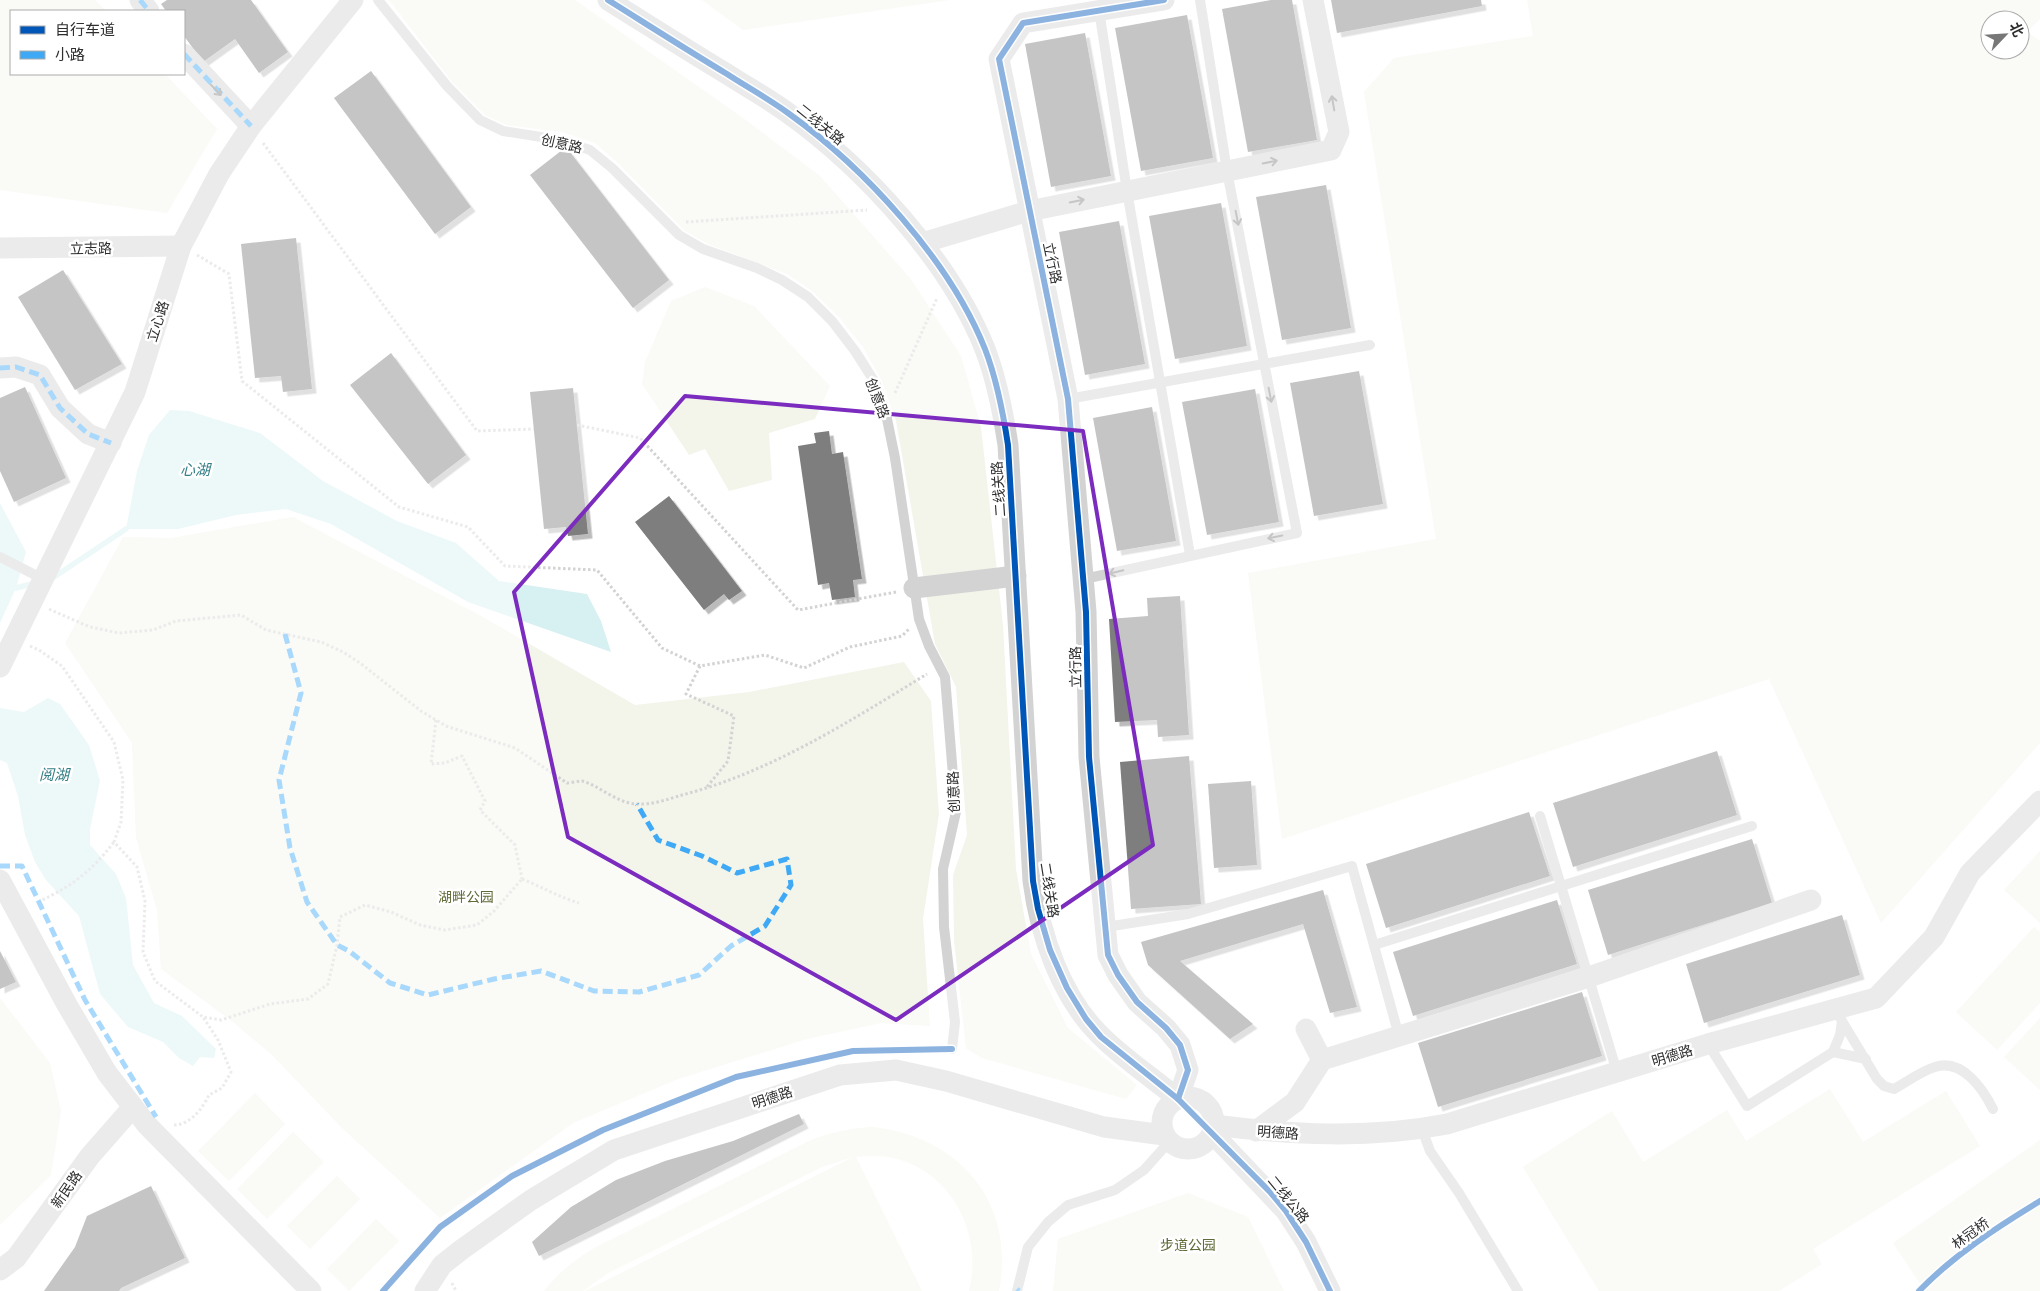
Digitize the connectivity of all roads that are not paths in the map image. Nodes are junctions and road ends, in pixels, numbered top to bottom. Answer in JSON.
{"nodes":[{"id":1,"x":140,"y":0,"type":"edge"},
{"id":2,"x":352,"y":0,"type":"edge"},
{"id":3,"x":378,"y":0,"type":"edge"},
{"id":4,"x":608,"y":0,"type":"edge"},
{"id":5,"x":1164,"y":0,"type":"edge"},
{"id":6,"x":1200,"y":0,"type":"edge"},
{"id":7,"x":1313,"y":0,"type":"edge"},
{"id":8,"x":148,"y":10,"type":"edge"},
{"id":9,"x":1099,"y":10,"type":"junction"},
{"id":10,"x":185,"y":55,"type":"edge"},
{"id":11,"x":251,"y":126,"type":"junction"},
{"id":12,"x":1228,"y":171,"type":"junction"},
{"id":13,"x":1127,"y":191,"type":"junction"},
{"id":14,"x":1029,"y":211,"type":"junction"},
{"id":15,"x":922,"y":243,"type":"junction"},
{"id":16,"x":181,"y":246,"type":"junction"},
{"id":17,"x":0,"y":248,"type":"edge"},
{"id":18,"x":1370,"y":345,"type":"dead end"},
{"id":19,"x":1264,"y":364,"type":"junction"},
{"id":20,"x":0,"y":368,"type":"edge"},
{"id":21,"x":1159,"y":383,"type":"junction"},
{"id":22,"x":1068,"y":399,"type":"junction"},
{"id":23,"x":111,"y":443,"type":"junction"},
{"id":24,"x":1190,"y":555,"type":"junction"},
{"id":25,"x":0,"y":557,"type":"edge"},
{"id":26,"x":1016,"y":576,"type":"junction"},
{"id":27,"x":43,"y":579,"type":"junction"},
{"id":28,"x":1084,"y":579,"type":"junction"},
{"id":29,"x":914,"y":588,"type":"junction"},
{"id":30,"x":7,"y":633,"type":"edge"},
{"id":31,"x":0,"y":667,"type":"edge"},
{"id":32,"x":2040,"y":801,"type":"edge"},
{"id":33,"x":1540,"y":816,"type":"dead end"},
{"id":34,"x":1752,"y":826,"type":"dead end"},
{"id":35,"x":0,"y":880,"type":"edge"},
{"id":36,"x":1562,"y":887,"type":"junction"},
{"id":37,"x":1811,"y":900,"type":"dead end"},
{"id":38,"x":1106,"y":927,"type":"junction"},
{"id":39,"x":1374,"y":945,"type":"junction"},
{"id":40,"x":1589,"y":978,"type":"junction"},
{"id":41,"x":1838,"y":1015,"type":"junction"},
{"id":42,"x":1306,"y":1028,"type":"dead end"},
{"id":43,"x":1399,"y":1036,"type":"junction"},
{"id":44,"x":1708,"y":1044,"type":"junction"},
{"id":45,"x":952,"y":1048,"type":"dead end"},
{"id":46,"x":1833,"y":1052,"type":"junction"},
{"id":47,"x":1866,"y":1059,"type":"junction"},
{"id":48,"x":1322,"y":1060,"type":"junction"},
{"id":49,"x":1617,"y":1072,"type":"junction"},
{"id":50,"x":1178,"y":1099,"type":"junction"},
{"id":51,"x":133,"y":1107,"type":"junction"},
{"id":52,"x":1994,"y":1109,"type":"dead end"},
{"id":53,"x":1213,"y":1129,"type":"junction"},
{"id":54,"x":1422,"y":1129,"type":"junction"},
{"id":55,"x":1256,"y":1131,"type":"junction"},
{"id":56,"x":1167,"y":1139,"type":"junction"},
{"id":57,"x":0,"y":1270,"type":"edge"},
{"id":58,"x":311,"y":1291,"type":"edge"},
{"id":59,"x":425,"y":1291,"type":"edge"},
{"id":60,"x":1017,"y":1291,"type":"edge"},
{"id":61,"x":1330,"y":1291,"type":"edge"},
{"id":62,"x":1518,"y":1291,"type":"edge"}],
"edges":[{"from":1,"to":8,"type":"street"},
{"from":2,"to":11,"type":"street","name":"立心路"},
{"from":3,"to":29,"type":"lane","name":"创意路"},
{"from":4,"to":15,"type":"street","name":"二线关路"},
{"from":5,"to":9,"type":"street","name":"立行路"},
{"from":6,"to":12,"type":"lane"},
{"from":12,"to":7,"type":"street","one_way":true},
{"from":9,"to":13,"type":"lane"},
{"from":9,"to":14,"type":"street","name":"立行路"},
{"from":10,"to":11,"type":"street","one_way":true},
{"from":11,"to":16,"type":"street","name":"立心路"},
{"from":12,"to":13,"type":"street"},
{"from":12,"to":19,"type":"lane","one_way":true},
{"from":14,"to":13,"type":"street","one_way":true},
{"from":13,"to":21,"type":"lane"},
{"from":14,"to":15,"type":"street"},
{"from":14,"to":22,"type":"street","name":"立行路"},
{"from":15,"to":26,"type":"street","name":"二线关路"},
{"from":16,"to":17,"type":"street","name":"立志路"},
{"from":16,"to":23,"type":"street","name":"立心路"},
{"from":18,"to":19,"type":"lane"},
{"from":19,"to":21,"type":"lane"},
{"from":19,"to":24,"type":"lane","one_way":true},
{"from":20,"to":23,"type":"street"},
{"from":21,"to":22,"type":"lane"},
{"from":21,"to":24,"type":"lane"},
{"from":22,"to":28,"type":"street","name":"立行路"},
{"from":23,"to":27,"type":"street","name":"立心路"},
{"from":24,"to":28,"type":"lane","one_way":true},
{"from":25,"to":27,"type":"lane"},
{"from":26,"to":29,"type":"street"},
{"from":26,"to":50,"type":"street","name":"二线关路"},
{"from":27,"to":30,"type":"street","name":"立心路"},
{"from":28,"to":38,"type":"street","name":"立行路"},
{"from":29,"to":45,"type":"lane","name":"创意路"},
{"from":30,"to":31,"type":"street","name":"立心路"},
{"from":32,"to":41,"type":"street","name":"明德路"},
{"from":33,"to":36,"type":"lane"},
{"from":34,"to":36,"type":"lane"},
{"from":35,"to":51,"type":"street"},
{"from":36,"to":39,"type":"lane"},
{"from":36,"to":40,"type":"lane"},
{"from":37,"to":40,"type":"street"},
{"from":38,"to":39,"type":"lane"},
{"from":38,"to":50,"type":"street","name":"立行路"},
{"from":39,"to":43,"type":"lane"},
{"from":40,"to":43,"type":"street"},
{"from":40,"to":49,"type":"lane"},
{"from":41,"to":44,"type":"street","name":"明德路"},
{"from":41,"to":46,"type":"lane"},
{"from":41,"to":47,"type":"lane"},
{"from":42,"to":48,"type":"street"},
{"from":43,"to":48,"type":"street"},
{"from":44,"to":46,"type":"lane"},
{"from":44,"to":49,"type":"street","name":"明德路"},
{"from":46,"to":47,"type":"lane"},
{"from":47,"to":52,"type":"lane"},
{"from":48,"to":55,"type":"street"},
{"from":49,"to":54,"type":"street","name":"明德路"},
{"from":50,"to":53,"type":"street"},
{"from":50,"to":56,"type":"street"},
{"from":51,"to":57,"type":"street","name":"新民路"},
{"from":51,"to":58,"type":"street"},
{"from":53,"to":55,"type":"street","name":"明德路"},
{"from":53,"to":56,"type":"street"},
{"from":53,"to":61,"type":"street","name":"二线公路"},
{"from":54,"to":55,"type":"street","name":"明德路"},
{"from":54,"to":62,"type":"lane"},
{"from":56,"to":59,"type":"street","name":"明德路"},
{"from":56,"to":60,"type":"lane"}]}
